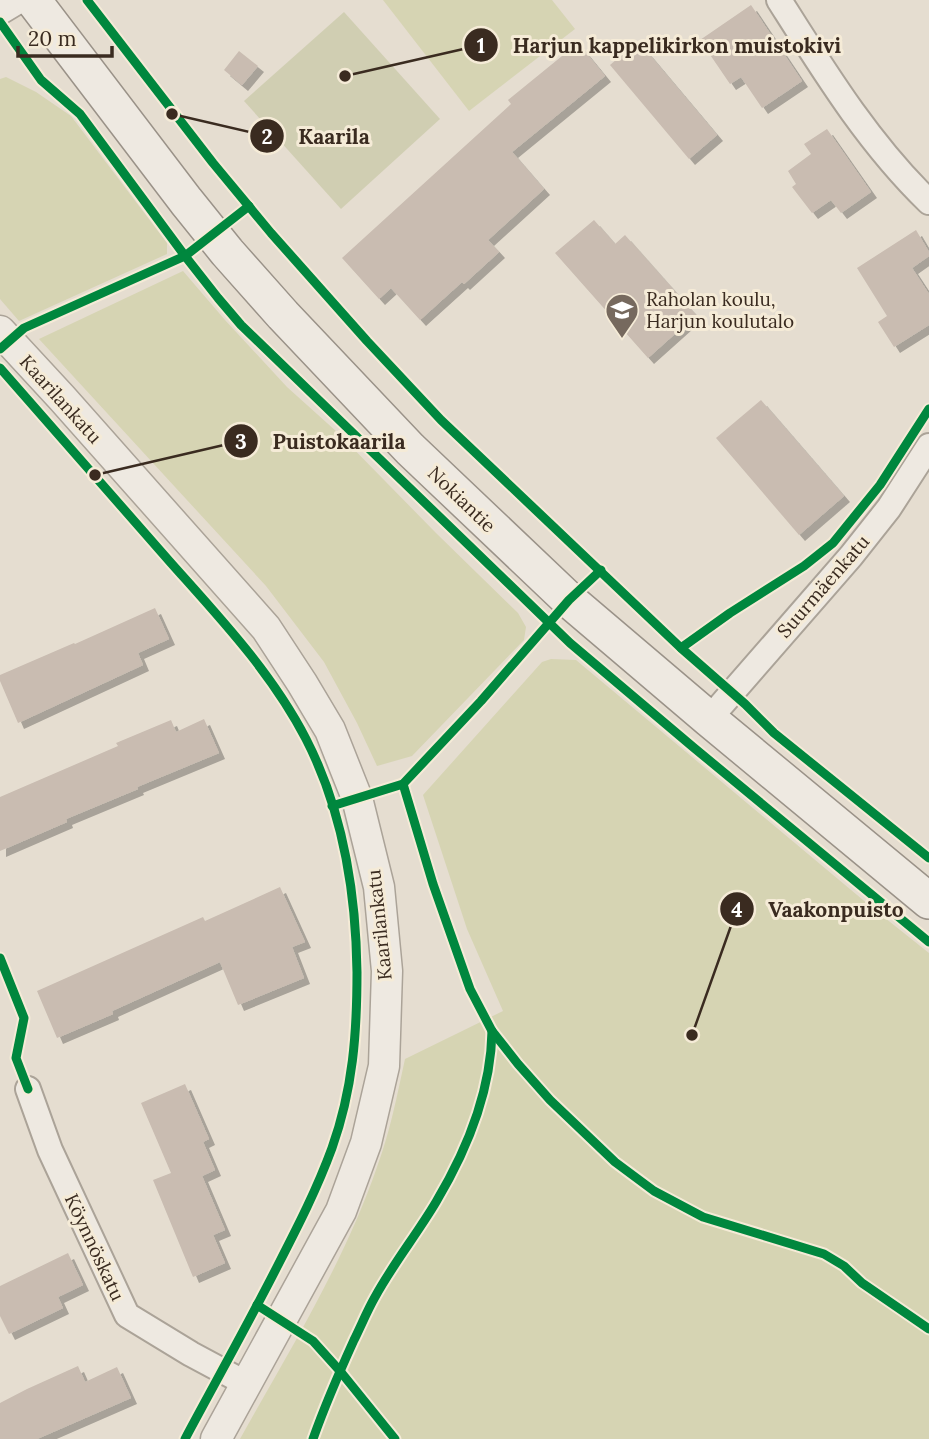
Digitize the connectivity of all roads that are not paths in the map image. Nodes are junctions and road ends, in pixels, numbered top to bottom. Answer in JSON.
{"nodes":[{"id":1,"x":15,"y":0,"type":"edge"},
{"id":2,"x":33,"y":0,"type":"edge"},
{"id":3,"x":779,"y":0,"type":"edge"},
{"id":4,"x":0,"y":9,"type":"edge"},
{"id":5,"x":929,"y":202,"type":"edge"},
{"id":6,"x":0,"y":331,"type":"edge"},
{"id":7,"x":929,"y":446,"type":"edge"},
{"id":8,"x":709,"y":719,"type":"junction"},
{"id":9,"x":929,"y":901,"type":"edge"},
{"id":10,"x":28,"y":1089,"type":"dead end"},
{"id":11,"x":247,"y":1384,"type":"junction"},
{"id":12,"x":216,"y":1439,"type":"edge"}],
"edges":[{"from":1,"to":4,"type":"street"},
{"from":2,"to":8,"type":"main road","name":"Nokiantie"},
{"from":3,"to":5,"type":"street"},
{"from":6,"to":11,"type":"street","name":"Kaarilankatu"},
{"from":7,"to":8,"type":"street","name":"Suurmäenkatu"},
{"from":8,"to":9,"type":"main road","name":"Nokiantie"},
{"from":10,"to":11,"type":"street","name":"Köynnöskatu"},
{"from":11,"to":12,"type":"street","name":"Kaarilankatu"}]}
